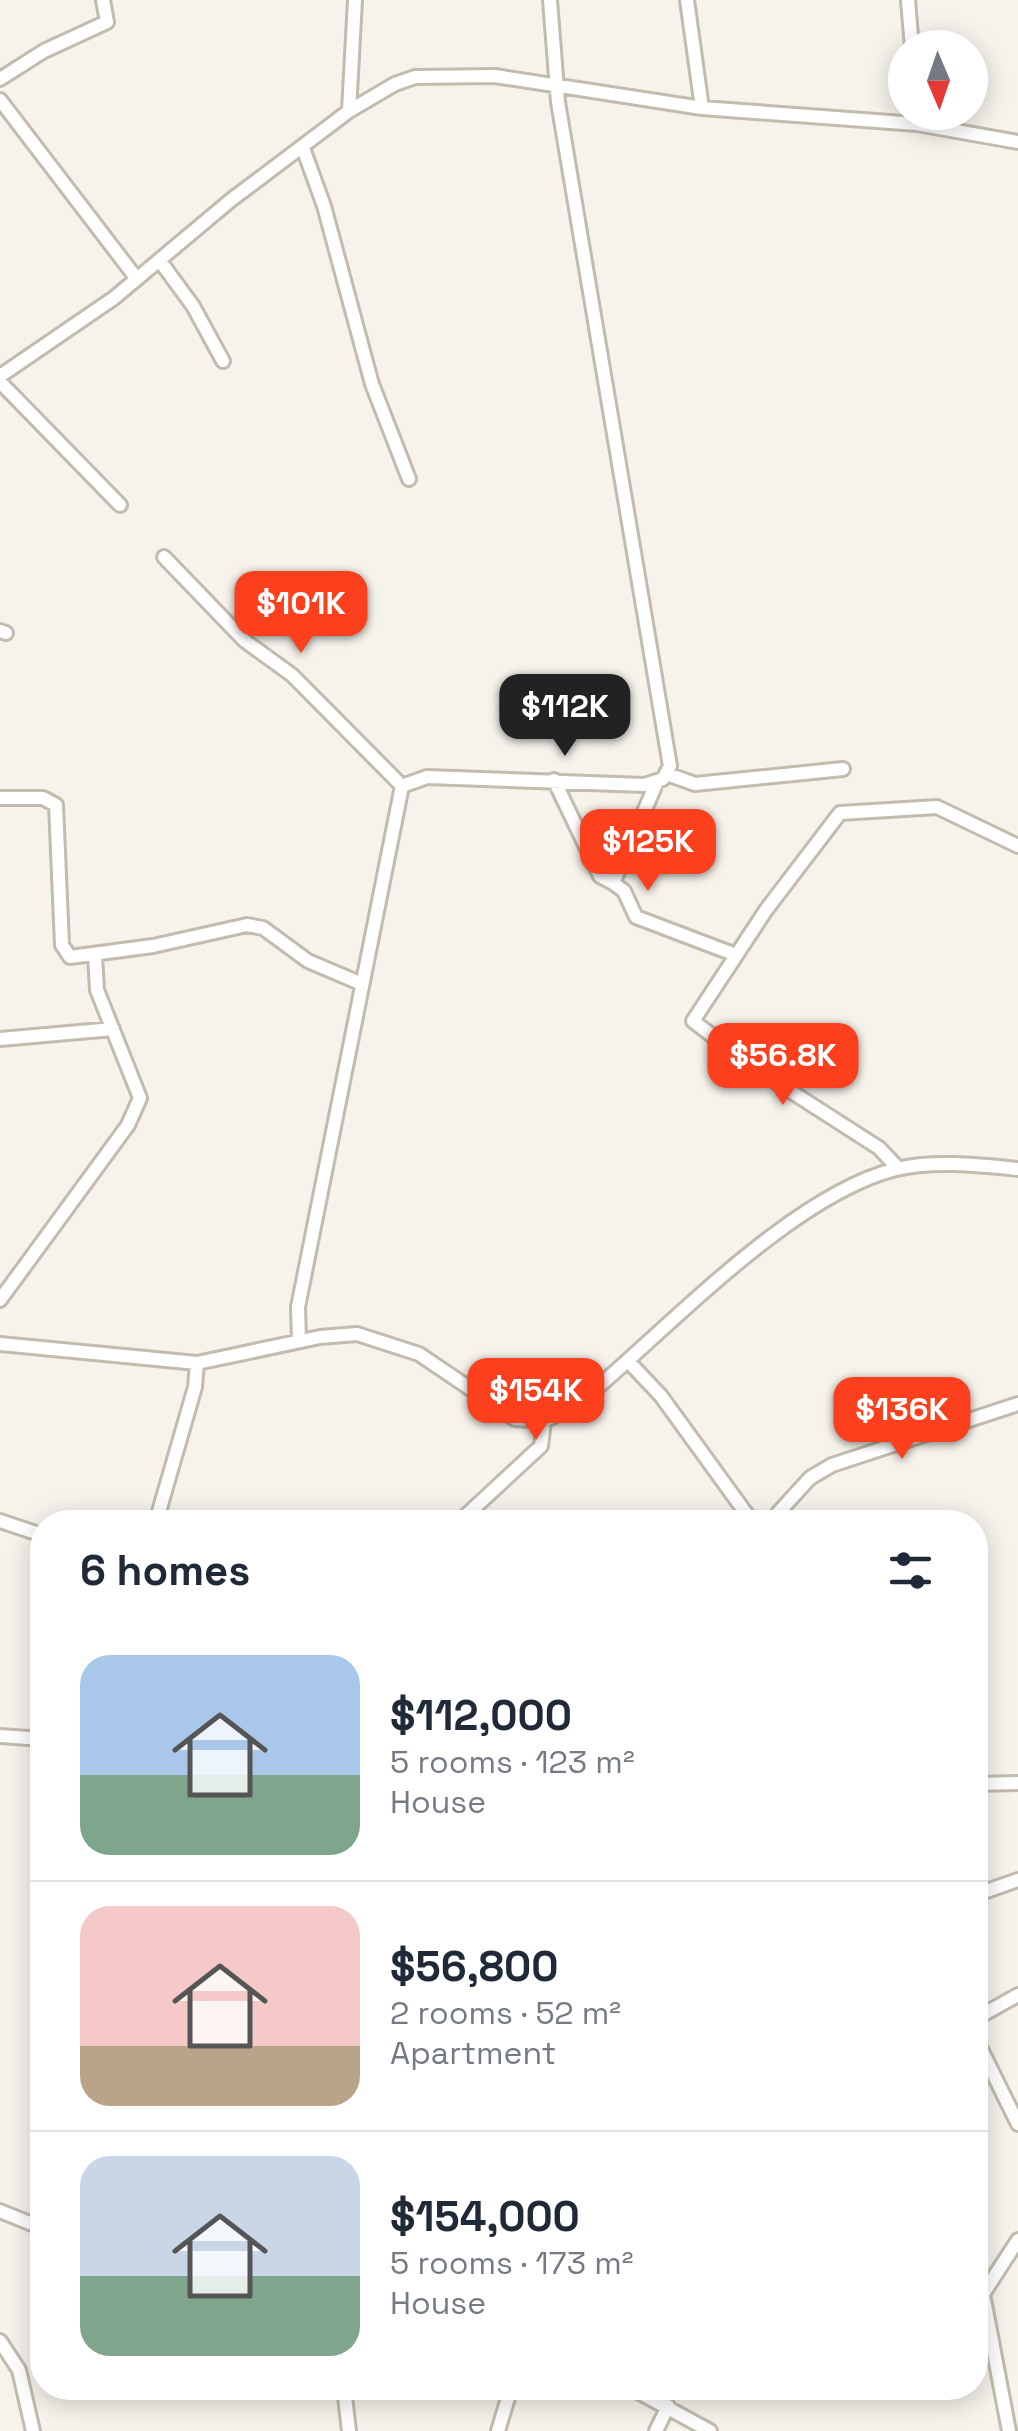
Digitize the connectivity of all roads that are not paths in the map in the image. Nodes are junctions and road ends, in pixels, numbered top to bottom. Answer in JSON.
{"nodes":[{"id":1,"x":103,"y":0,"type":"edge"},
{"id":2,"x":355,"y":0,"type":"edge"},
{"id":3,"x":550,"y":0,"type":"edge"},
{"id":4,"x":686,"y":0,"type":"edge"},
{"id":5,"x":908,"y":0,"type":"edge"},
{"id":6,"x":910,"y":30,"type":"edge"},
{"id":7,"x":0,"y":79,"type":"edge"},
{"id":8,"x":557,"y":86,"type":"junction"},
{"id":9,"x":0,"y":100,"type":"edge"},
{"id":10,"x":702,"y":108,"type":"junction"},
{"id":11,"x":348,"y":112,"type":"junction"},
{"id":12,"x":888,"y":117,"type":"edge"},
{"id":13,"x":968,"y":130,"type":"edge"},
{"id":14,"x":1018,"y":142,"type":"edge"},
{"id":15,"x":303,"y":148,"type":"junction"},
{"id":16,"x":160,"y":261,"type":"junction"},
{"id":17,"x":137,"y":279,"type":"junction"},
{"id":18,"x":223,"y":361,"type":"dead end"},
{"id":19,"x":0,"y":379,"type":"edge"},
{"id":20,"x":409,"y":479,"type":"dead end"},
{"id":21,"x":120,"y":504,"type":"dead end"},
{"id":22,"x":164,"y":557,"type":"dead end"},
{"id":23,"x":843,"y":769,"type":"dead end"},
{"id":24,"x":662,"y":779,"type":"junction"},
{"id":25,"x":554,"y":780,"type":"junction"},
{"id":26,"x":402,"y":786,"type":"junction"},
{"id":27,"x":0,"y":798,"type":"edge"},
{"id":28,"x":1018,"y":846,"type":"edge"},
{"id":29,"x":613,"y":883,"type":"junction"},
{"id":30,"x":736,"y":955,"type":"junction"},
{"id":31,"x":94,"y":956,"type":"junction"},
{"id":32,"x":362,"y":984,"type":"junction"},
{"id":33,"x":114,"y":1029,"type":"junction"},
{"id":34,"x":0,"y":1039,"type":"edge"},
{"id":35,"x":898,"y":1168,"type":"junction"},
{"id":36,"x":1018,"y":1169,"type":"edge"},
{"id":37,"x":0,"y":1300,"type":"edge"},
{"id":38,"x":299,"y":1342,"type":"junction"},
{"id":39,"x":0,"y":1344,"type":"edge"},
{"id":40,"x":628,"y":1361,"type":"junction"},
{"id":41,"x":197,"y":1363,"type":"junction"},
{"id":42,"x":1018,"y":1404,"type":"edge"},
{"id":43,"x":544,"y":1422,"type":"junction"},
{"id":44,"x":159,"y":1510,"type":"edge"},
{"id":45,"x":472,"y":1510,"type":"edge"},
{"id":46,"x":744,"y":1510,"type":"edge"},
{"id":47,"x":788,"y":1510,"type":"edge"},
{"id":48,"x":0,"y":1520,"type":"edge"},
{"id":49,"x":30,"y":1531,"type":"edge"},
{"id":50,"x":0,"y":1736,"type":"edge"},
{"id":51,"x":30,"y":1738,"type":"edge"},
{"id":52,"x":1018,"y":1783,"type":"edge"},
{"id":53,"x":988,"y":1784,"type":"edge"},
{"id":54,"x":1018,"y":1880,"type":"edge"},
{"id":55,"x":988,"y":1890,"type":"edge"},
{"id":56,"x":1018,"y":1994,"type":"edge"},
{"id":57,"x":988,"y":2011,"type":"edge"},
{"id":58,"x":988,"y":2063,"type":"edge"},
{"id":59,"x":1018,"y":2124,"type":"edge"},
{"id":60,"x":0,"y":2211,"type":"edge"},
{"id":61,"x":30,"y":2223,"type":"edge"},
{"id":62,"x":1018,"y":2240,"type":"edge"},
{"id":63,"x":988,"y":2285,"type":"edge"},
{"id":64,"x":988,"y":2324,"type":"edge"},
{"id":65,"x":0,"y":2341,"type":"edge"},
{"id":66,"x":346,"y":2400,"type":"edge"},
{"id":67,"x":507,"y":2400,"type":"edge"},
{"id":68,"x":656,"y":2400,"type":"edge"},
{"id":69,"x":668,"y":2406,"type":"junction"},
{"id":70,"x":32,"y":2431,"type":"edge"},
{"id":71,"x":350,"y":2431,"type":"edge"},
{"id":72,"x":498,"y":2431,"type":"edge"},
{"id":73,"x":656,"y":2431,"type":"edge"},
{"id":74,"x":710,"y":2431,"type":"edge"},
{"id":75,"x":1009,"y":2431,"type":"edge"}],
"edges":[{"from":1,"to":7,"type":"street"},
{"from":2,"to":11,"type":"street"},
{"from":3,"to":8,"type":"street"},
{"from":4,"to":10,"type":"street"},
{"from":5,"to":6,"type":"street"},
{"from":8,"to":10,"type":"street"},
{"from":8,"to":11,"type":"street"},
{"from":8,"to":24,"type":"street"},
{"from":9,"to":17,"type":"street"},
{"from":10,"to":12,"type":"street"},
{"from":11,"to":15,"type":"street"},
{"from":13,"to":14,"type":"street"},
{"from":15,"to":16,"type":"street"},
{"from":15,"to":20,"type":"street"},
{"from":16,"to":17,"type":"street"},
{"from":16,"to":18,"type":"street"},
{"from":17,"to":19,"type":"street"},
{"from":19,"to":21,"type":"street"},
{"from":22,"to":26,"type":"street"},
{"from":23,"to":24,"type":"street"},
{"from":24,"to":25,"type":"street"},
{"from":24,"to":29,"type":"street"},
{"from":25,"to":26,"type":"street"},
{"from":25,"to":29,"type":"street"},
{"from":26,"to":32,"type":"street"},
{"from":27,"to":31,"type":"street"},
{"from":28,"to":30,"type":"street"},
{"from":29,"to":30,"type":"street"},
{"from":30,"to":35,"type":"street"},
{"from":31,"to":32,"type":"street"},
{"from":31,"to":33,"type":"street"},
{"from":32,"to":38,"type":"street"},
{"from":33,"to":34,"type":"street"},
{"from":33,"to":37,"type":"street"},
{"from":35,"to":36,"type":"street"},
{"from":35,"to":40,"type":"street"},
{"from":38,"to":41,"type":"street"},
{"from":38,"to":43,"type":"street"},
{"from":39,"to":41,"type":"street"},
{"from":40,"to":43,"type":"street"},
{"from":40,"to":46,"type":"street"},
{"from":41,"to":44,"type":"street"},
{"from":42,"to":47,"type":"street"},
{"from":43,"to":45,"type":"street"},
{"from":48,"to":49,"type":"street"},
{"from":50,"to":51,"type":"street"},
{"from":52,"to":53,"type":"street"},
{"from":54,"to":55,"type":"street"},
{"from":56,"to":57,"type":"street"},
{"from":58,"to":59,"type":"street"},
{"from":60,"to":61,"type":"street"},
{"from":62,"to":63,"type":"street"},
{"from":64,"to":75,"type":"street"},
{"from":65,"to":70,"type":"street"},
{"from":66,"to":71,"type":"street"},
{"from":67,"to":72,"type":"street"},
{"from":68,"to":69,"type":"street"},
{"from":69,"to":73,"type":"street"},
{"from":69,"to":74,"type":"street"}]}
